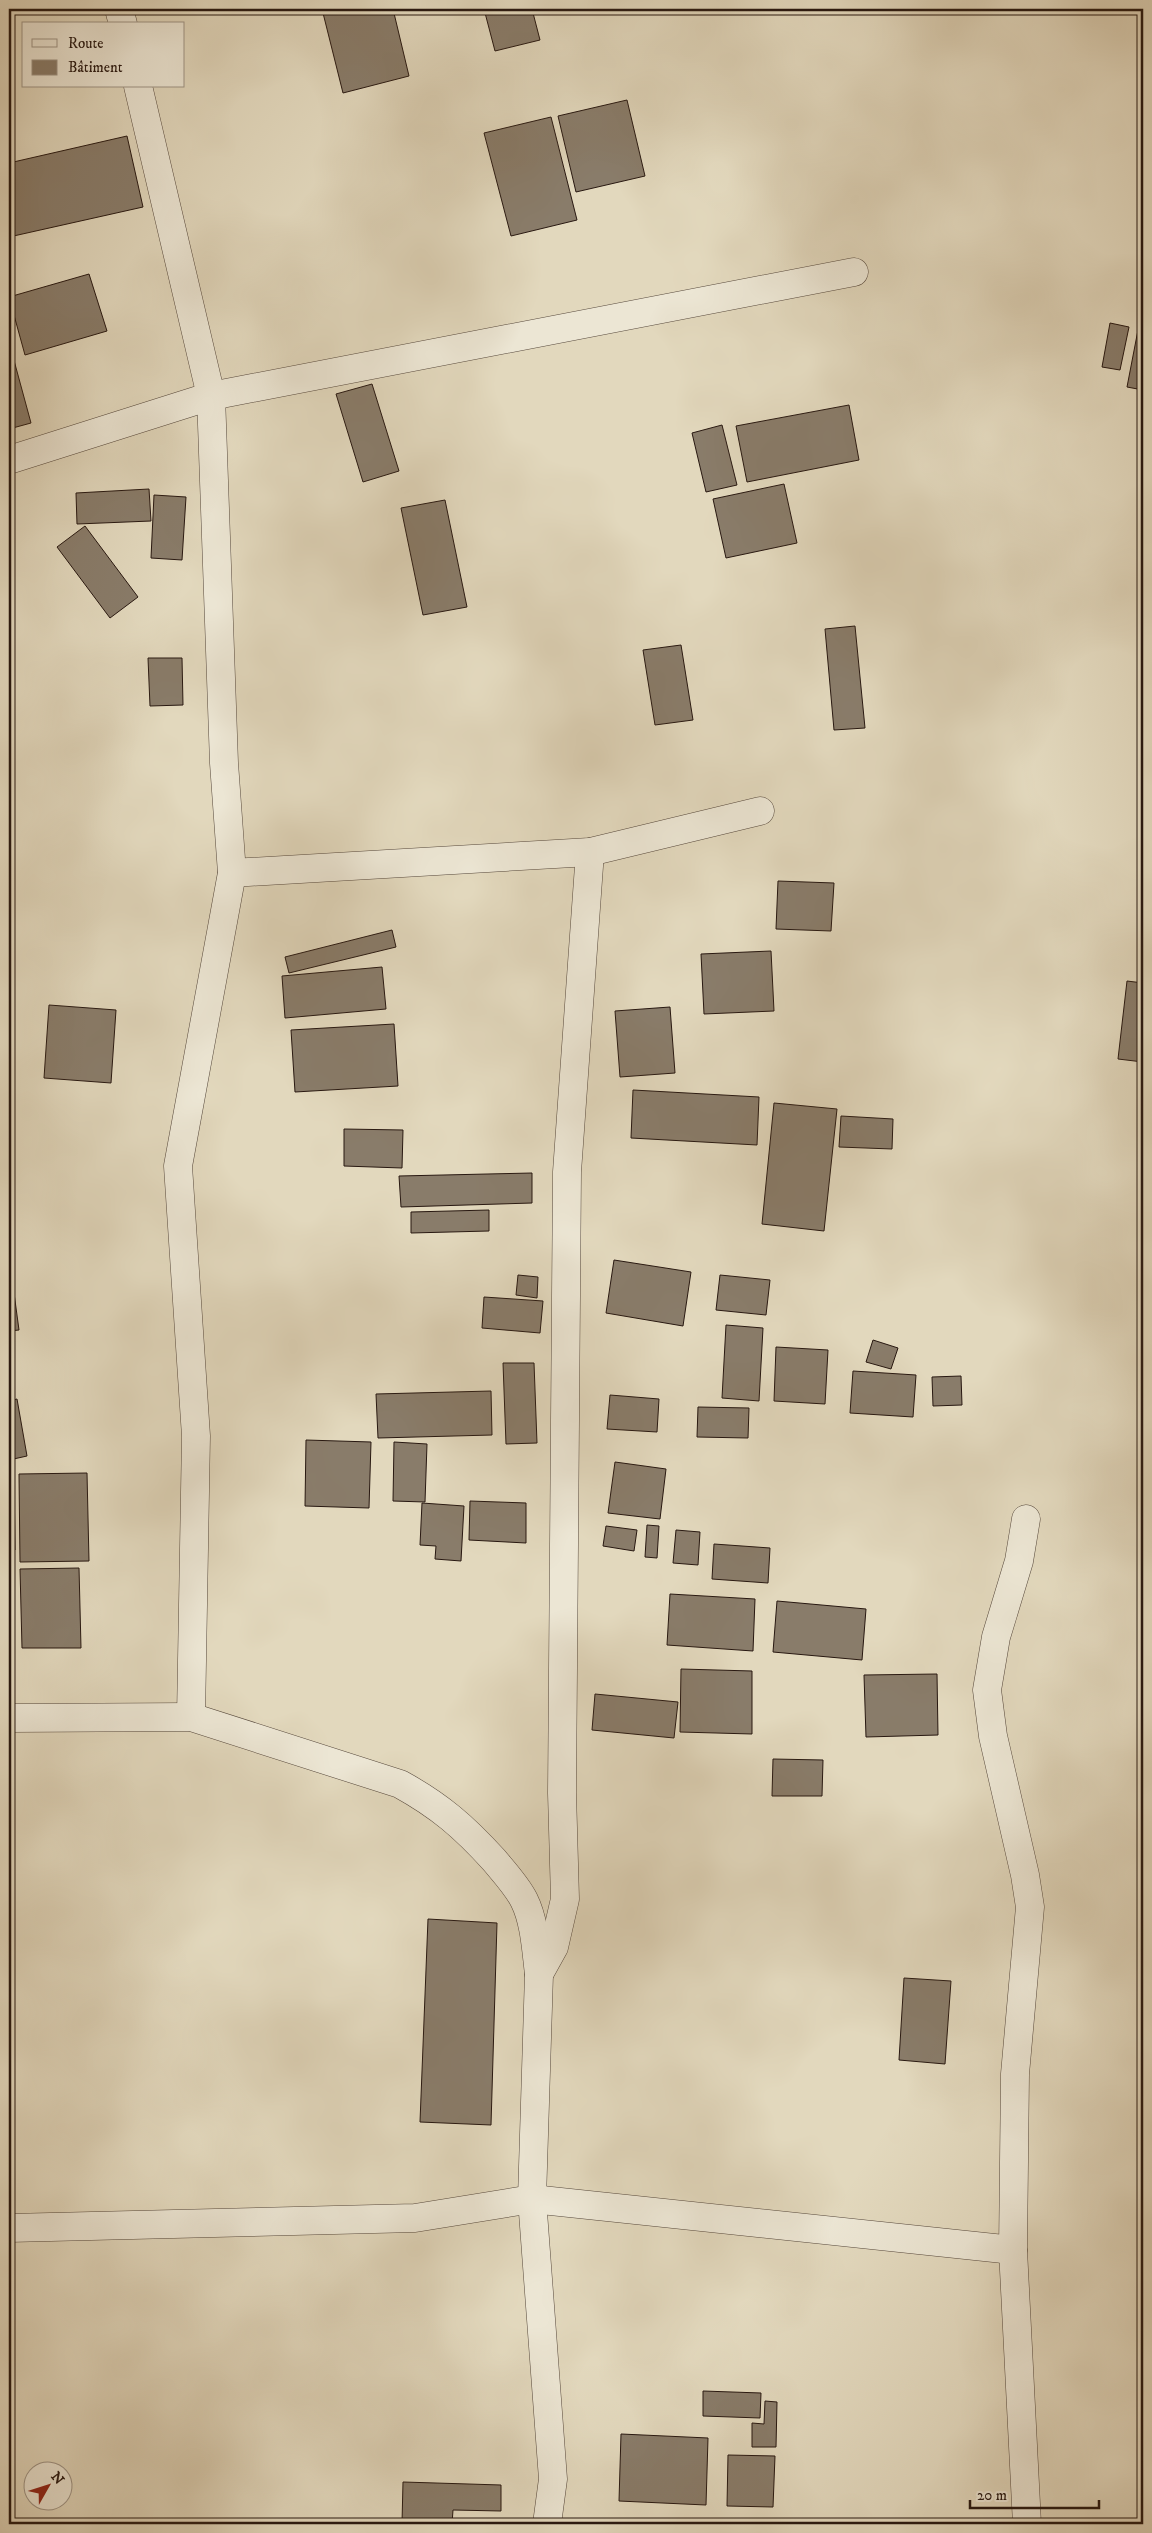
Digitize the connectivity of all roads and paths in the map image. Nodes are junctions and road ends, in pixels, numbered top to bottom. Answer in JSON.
{"nodes":[{"id":1,"x":119,"y":9,"type":"edge"},
{"id":2,"x":122,"y":22,"type":"edge"},
{"id":3,"x":138,"y":88,"type":"edge"},
{"id":4,"x":854,"y":272,"type":"dead end"},
{"id":5,"x":211,"y":396,"type":"junction"},
{"id":6,"x":9,"y":460,"type":"edge"},
{"id":7,"x":760,"y":811,"type":"dead end"},
{"id":8,"x":590,"y":852,"type":"junction"},
{"id":9,"x":232,"y":873,"type":"junction"},
{"id":10,"x":1026,"y":1519,"type":"dead end"},
{"id":11,"x":191,"y":1717,"type":"junction"},
{"id":12,"x":9,"y":1718,"type":"edge"},
{"id":13,"x":539,"y":1974,"type":"junction"},
{"id":14,"x":532,"y":2199,"type":"junction"},
{"id":15,"x":9,"y":2228,"type":"edge"},
{"id":16,"x":1013,"y":2250,"type":"junction"},
{"id":17,"x":547,"y":2524,"type":"edge"},
{"id":18,"x":1027,"y":2524,"type":"edge"}],
"edges":[{"from":1,"to":2,"type":"street"},
{"from":3,"to":5,"type":"street"},
{"from":4,"to":5,"type":"street"},
{"from":5,"to":6,"type":"street"},
{"from":5,"to":9,"type":"street"},
{"from":7,"to":8,"type":"street"},
{"from":8,"to":9,"type":"street"},
{"from":8,"to":13,"type":"street"},
{"from":9,"to":11,"type":"street"},
{"from":10,"to":16,"type":"street"},
{"from":11,"to":12,"type":"street"},
{"from":11,"to":13,"type":"street"},
{"from":13,"to":14,"type":"street"},
{"from":14,"to":15,"type":"street"},
{"from":14,"to":16,"type":"street"},
{"from":14,"to":17,"type":"street"},
{"from":16,"to":18,"type":"street"}]}
